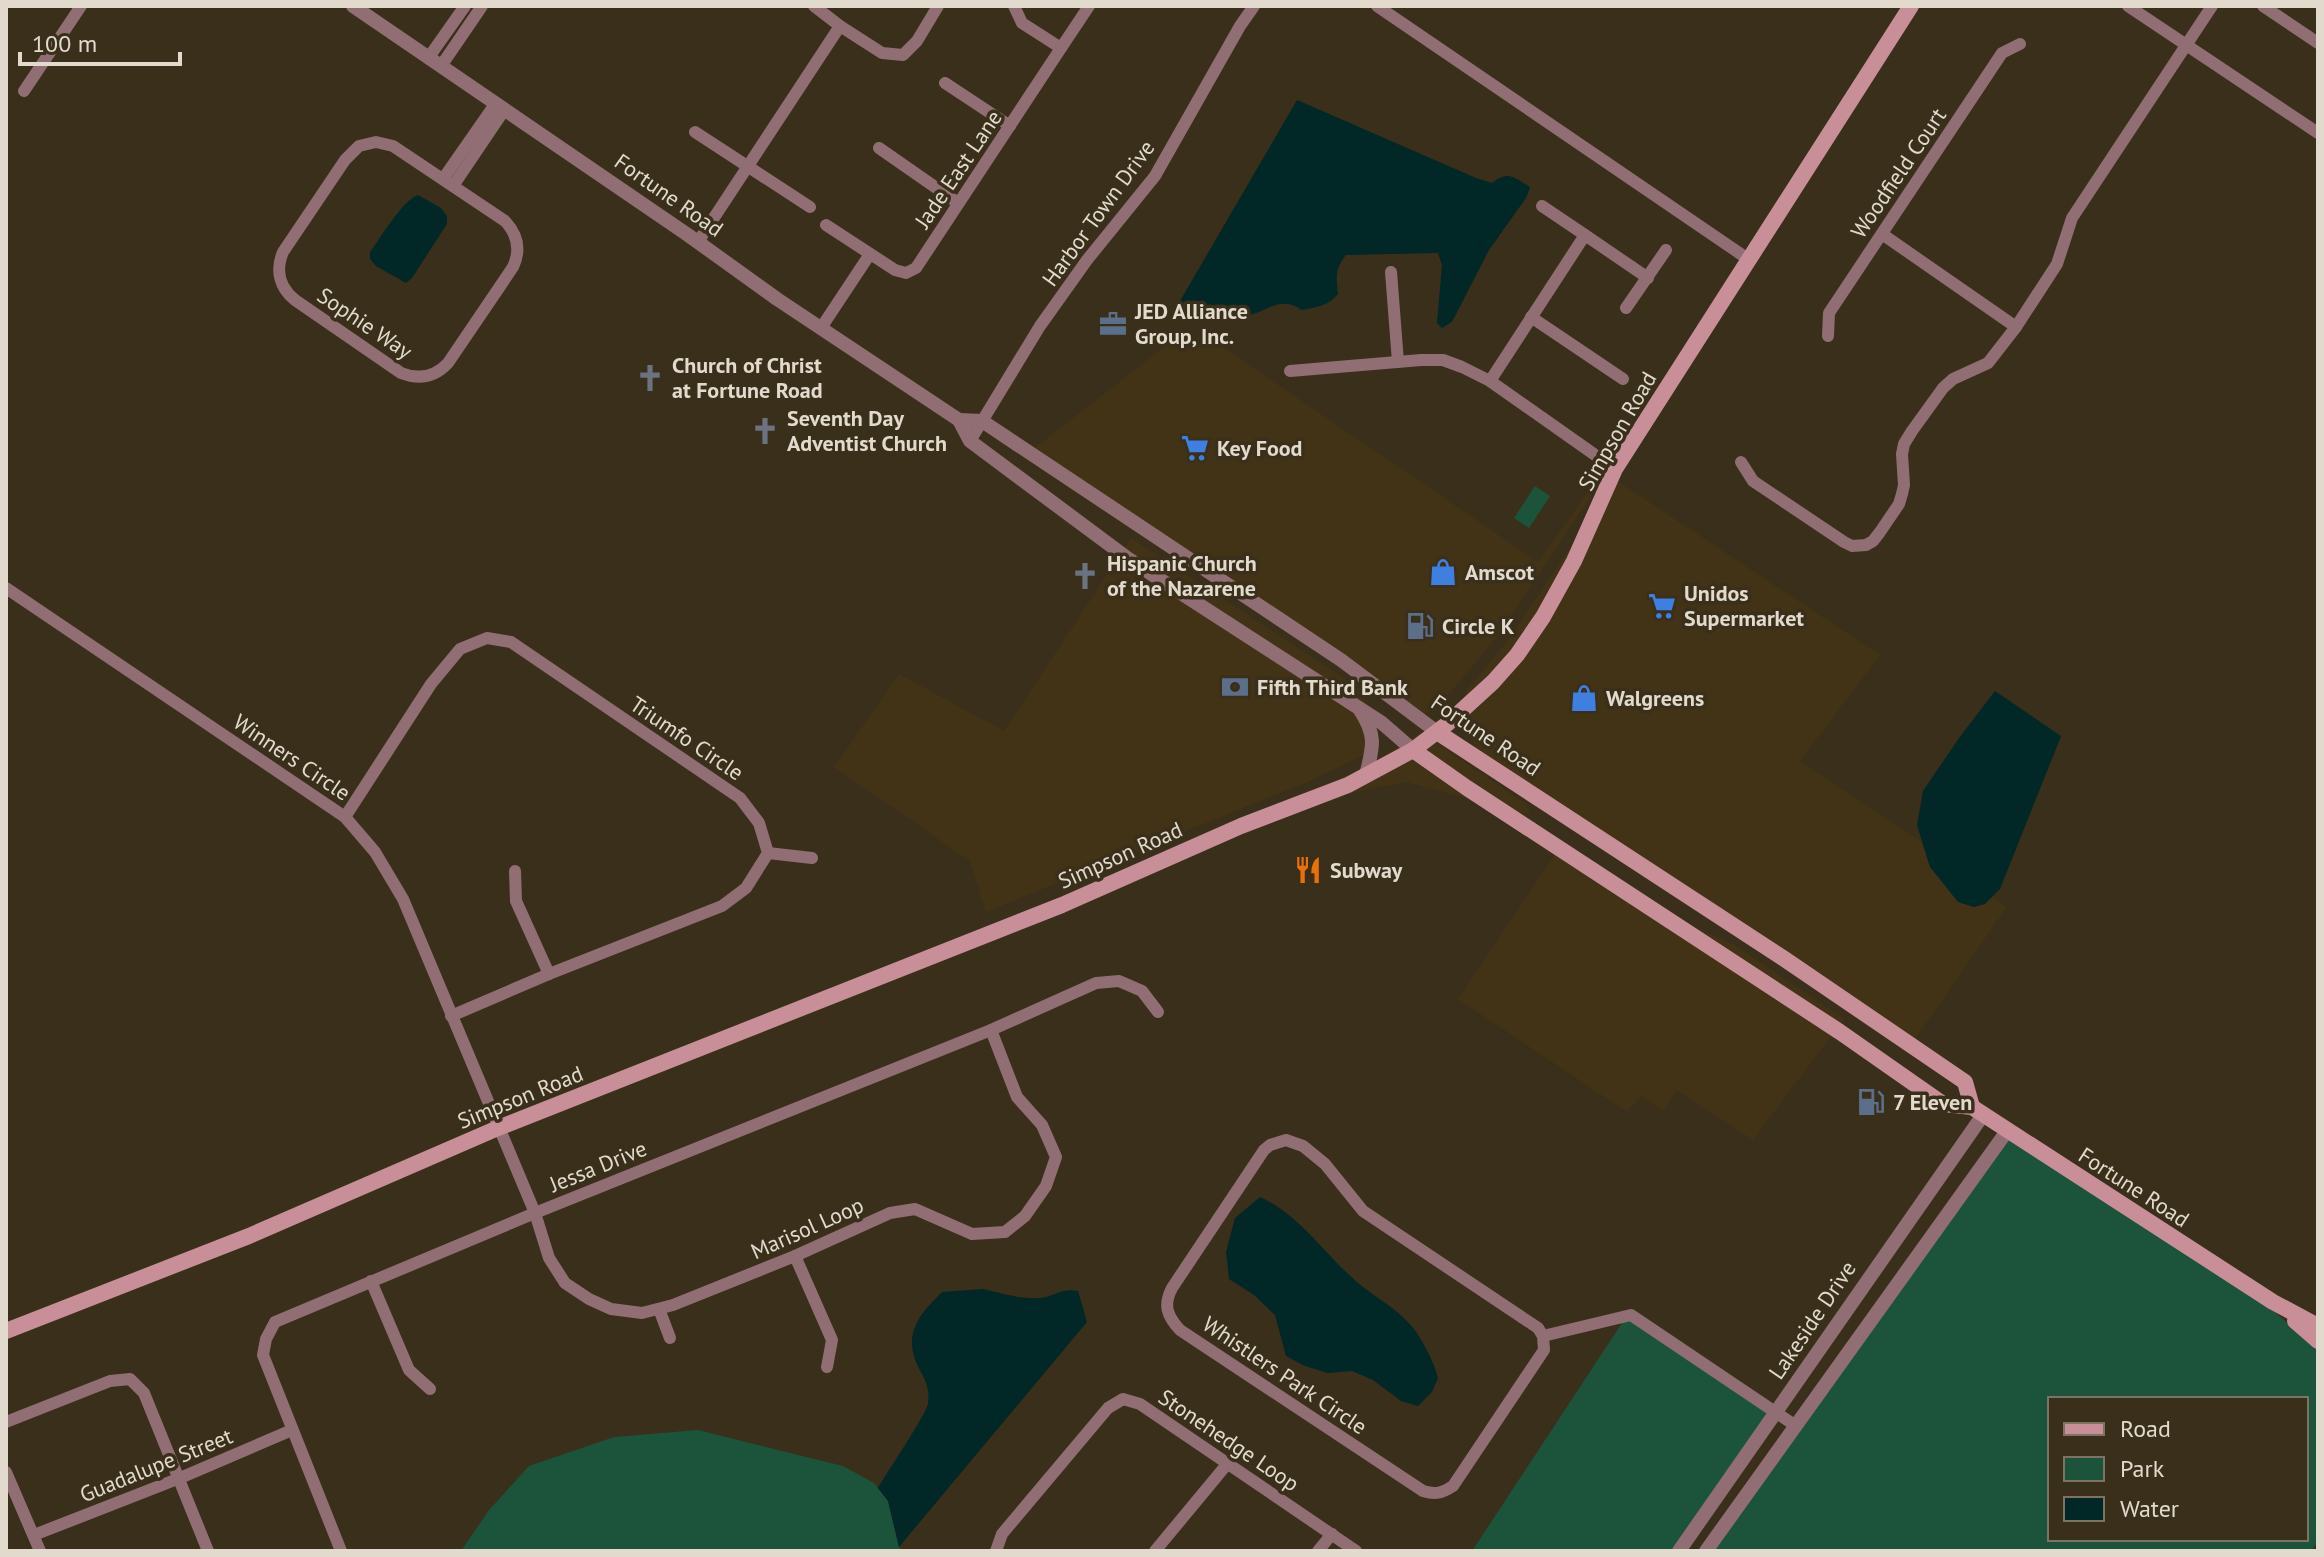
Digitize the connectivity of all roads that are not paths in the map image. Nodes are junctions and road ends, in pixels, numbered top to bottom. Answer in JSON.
{"nodes":[{"id":1,"x":81,"y":6,"type":"edge"},
{"id":2,"x":353,"y":6,"type":"edge"},
{"id":3,"x":465,"y":6,"type":"edge"},
{"id":4,"x":482,"y":6,"type":"edge"},
{"id":5,"x":814,"y":6,"type":"edge"},
{"id":6,"x":938,"y":6,"type":"edge"},
{"id":7,"x":1014,"y":6,"type":"edge"},
{"id":8,"x":1089,"y":6,"type":"edge"},
{"id":9,"x":1254,"y":6,"type":"edge"},
{"id":10,"x":1377,"y":6,"type":"edge"},
{"id":11,"x":1911,"y":6,"type":"edge"},
{"id":12,"x":2128,"y":6,"type":"edge"},
{"id":13,"x":2212,"y":6,"type":"edge"},
{"id":14,"x":2263,"y":6,"type":"edge"},
{"id":15,"x":840,"y":26,"type":"junction"},
{"id":16,"x":2318,"y":43,"type":"edge"},
{"id":17,"x":2020,"y":44,"type":"dead end"},
{"id":18,"x":2188,"y":45,"type":"junction"},
{"id":19,"x":1061,"y":48,"type":"junction"},
{"id":20,"x":435,"y":62,"type":"junction"},
{"id":21,"x":945,"y":83,"type":"dead end"},
{"id":22,"x":24,"y":91,"type":"dead end"},
{"id":23,"x":501,"y":106,"type":"junction"},
{"id":24,"x":1010,"y":126,"type":"junction"},
{"id":25,"x":695,"y":132,"type":"dead end"},
{"id":26,"x":2318,"y":133,"type":"edge"},
{"id":27,"x":879,"y":148,"type":"dead end"},
{"id":28,"x":748,"y":167,"type":"junction"},
{"id":29,"x":448,"y":183,"type":"junction"},
{"id":30,"x":958,"y":203,"type":"junction"},
{"id":31,"x":1542,"y":206,"type":"dead end"},
{"id":32,"x":810,"y":207,"type":"dead end"},
{"id":33,"x":826,"y":225,"type":"dead end"},
{"id":34,"x":1882,"y":234,"type":"junction"},
{"id":35,"x":1585,"y":235,"type":"junction"},
{"id":36,"x":698,"y":242,"type":"junction"},
{"id":37,"x":1666,"y":250,"type":"dead end"},
{"id":38,"x":870,"y":254,"type":"junction"},
{"id":39,"x":1748,"y":259,"type":"junction"},
{"id":40,"x":1391,"y":272,"type":"dead end"},
{"id":41,"x":1648,"y":278,"type":"junction"},
{"id":42,"x":1626,"y":308,"type":"dead end"},
{"id":43,"x":1531,"y":317,"type":"junction"},
{"id":44,"x":2016,"y":327,"type":"junction"},
{"id":45,"x":821,"y":328,"type":"junction"},
{"id":46,"x":1828,"y":336,"type":"dead end"},
{"id":47,"x":1398,"y":362,"type":"junction"},
{"id":48,"x":1290,"y":371,"type":"dead end"},
{"id":49,"x":1623,"y":379,"type":"dead end"},
{"id":50,"x":1490,"y":381,"type":"junction"},
{"id":51,"x":959,"y":420,"type":"junction"},
{"id":52,"x":982,"y":421,"type":"junction"},
{"id":53,"x":970,"y":441,"type":"junction"},
{"id":54,"x":1741,"y":462,"type":"dead end"},
{"id":55,"x":1615,"y":469,"type":"junction"},
{"id":56,"x":6,"y":588,"type":"edge"},
{"id":57,"x":1357,"y":707,"type":"junction"},
{"id":58,"x":1437,"y":732,"type":"junction"},
{"id":59,"x":1413,"y":750,"type":"junction"},
{"id":60,"x":1366,"y":775,"type":"junction"},
{"id":61,"x":345,"y":817,"type":"junction"},
{"id":62,"x":768,"y":853,"type":"junction"},
{"id":63,"x":812,"y":858,"type":"dead end"},
{"id":64,"x":515,"y":871,"type":"dead end"},
{"id":65,"x":549,"y":974,"type":"junction"},
{"id":66,"x":1158,"y":1012,"type":"dead end"},
{"id":67,"x":451,"y":1016,"type":"junction"},
{"id":68,"x":991,"y":1030,"type":"junction"},
{"id":69,"x":1978,"y":1111,"type":"junction"},
{"id":70,"x":498,"y":1128,"type":"junction"},
{"id":71,"x":2007,"y":1131,"type":"junction"},
{"id":72,"x":535,"y":1213,"type":"junction"},
{"id":73,"x":795,"y":1256,"type":"junction"},
{"id":74,"x":371,"y":1281,"type":"junction"},
{"id":75,"x":2273,"y":1302,"type":"junction"},
{"id":76,"x":659,"y":1309,"type":"junction"},
{"id":77,"x":2318,"y":1326,"type":"edge"},
{"id":78,"x":6,"y":1331,"type":"edge"},
{"id":79,"x":1543,"y":1336,"type":"junction"},
{"id":80,"x":670,"y":1338,"type":"dead end"},
{"id":81,"x":2318,"y":1341,"type":"edge"},
{"id":82,"x":827,"y":1367,"type":"dead end"},
{"id":83,"x":430,"y":1389,"type":"dead end"},
{"id":84,"x":1777,"y":1411,"type":"junction"},
{"id":85,"x":6,"y":1422,"type":"edge"},
{"id":86,"x":1796,"y":1426,"type":"junction"},
{"id":87,"x":292,"y":1430,"type":"junction"},
{"id":88,"x":1228,"y":1463,"type":"junction"},
{"id":89,"x":6,"y":1472,"type":"edge"},
{"id":90,"x":180,"y":1478,"type":"junction"},
{"id":91,"x":1332,"y":1534,"type":"junction"},
{"id":92,"x":34,"y":1535,"type":"junction"},
{"id":93,"x":40,"y":1551,"type":"edge"},
{"id":94,"x":208,"y":1551,"type":"edge"},
{"id":95,"x":341,"y":1551,"type":"edge"},
{"id":96,"x":996,"y":1551,"type":"edge"},
{"id":97,"x":1155,"y":1551,"type":"edge"},
{"id":98,"x":1318,"y":1551,"type":"edge"},
{"id":99,"x":1356,"y":1551,"type":"edge"},
{"id":100,"x":1679,"y":1551,"type":"edge"},
{"id":101,"x":1706,"y":1551,"type":"edge"}],
"edges":[{"from":1,"to":22,"type":"street"},
{"from":2,"to":20,"type":"street","name":"Fortune Road"},
{"from":3,"to":20,"type":"street"},
{"from":4,"to":20,"type":"street"},
{"from":5,"to":15,"type":"street"},
{"from":6,"to":15,"type":"street"},
{"from":7,"to":19,"type":"street"},
{"from":8,"to":19,"type":"street","name":"Jade East Lane"},
{"from":9,"to":52,"type":"street","name":"Harbor Town Drive"},
{"from":10,"to":39,"type":"street"},
{"from":11,"to":39,"type":"main road","name":"Simpson Road"},
{"from":12,"to":18,"type":"street"},
{"from":13,"to":18,"type":"street"},
{"from":14,"to":16,"type":"street"},
{"from":15,"to":28,"type":"street"},
{"from":17,"to":34,"type":"street","name":"Woodfield Court"},
{"from":18,"to":26,"type":"street"},
{"from":18,"to":44,"type":"street"},
{"from":19,"to":24,"type":"street","name":"Jade East Lane"},
{"from":20,"to":23,"type":"street","name":"Fortune Road"},
{"from":21,"to":24,"type":"street"},
{"from":23,"to":29,"type":"street"},
{"from":23,"to":36,"type":"street","name":"Fortune Road"},
{"from":24,"to":30,"type":"street","name":"Jade East Lane"},
{"from":25,"to":28,"type":"street"},
{"from":27,"to":30,"type":"street"},
{"from":28,"to":32,"type":"street"},
{"from":28,"to":36,"type":"street"},
{"from":29,"to":29,"type":"street","name":"Sophie Way"},
{"from":30,"to":38,"type":"street","name":"Jade East Lane"},
{"from":31,"to":35,"type":"street"},
{"from":33,"to":38,"type":"street","name":"Jade East Lane"},
{"from":34,"to":44,"type":"street"},
{"from":34,"to":46,"type":"street","name":"Woodfield Court"},
{"from":35,"to":41,"type":"street"},
{"from":35,"to":43,"type":"street"},
{"from":36,"to":45,"type":"street","name":"Fortune Road"},
{"from":37,"to":41,"type":"street"},
{"from":38,"to":45,"type":"street"},
{"from":39,"to":55,"type":"main road","name":"Simpson Road"},
{"from":40,"to":47,"type":"street"},
{"from":41,"to":42,"type":"street"},
{"from":43,"to":49,"type":"street"},
{"from":43,"to":50,"type":"street"},
{"from":44,"to":54,"type":"street"},
{"from":45,"to":51,"type":"street","name":"Fortune Road"},
{"from":47,"to":48,"type":"street"},
{"from":47,"to":50,"type":"street"},
{"from":50,"to":55,"type":"street"},
{"from":51,"to":52,"type":"street"},
{"from":51,"to":53,"type":"street","name":"Fortune Road"},
{"from":52,"to":53,"type":"street","name":"Harbor Town Drive"},
{"from":52,"to":58,"type":"street","name":"Fortune Road"},
{"from":53,"to":57,"type":"street","name":"Fortune Road"},
{"from":55,"to":58,"type":"main road","name":"Simpson Road"},
{"from":56,"to":61,"type":"street","name":"Winners Circle"},
{"from":57,"to":59,"type":"street","name":"Fortune Road"},
{"from":57,"to":60,"type":"street"},
{"from":58,"to":59,"type":"main road","name":"Simpson Road"},
{"from":58,"to":69,"type":"main road","name":"Fortune Road"},
{"from":59,"to":60,"type":"main road","name":"Simpson Road"},
{"from":59,"to":69,"type":"main road","name":"Fortune Road"},
{"from":60,"to":70,"type":"main road","name":"Simpson Road"},
{"from":61,"to":62,"type":"street","name":"Triumfo Circle"},
{"from":61,"to":67,"type":"street","name":"Winners Circle"},
{"from":62,"to":63,"type":"street"},
{"from":62,"to":65,"type":"street"},
{"from":64,"to":65,"type":"street"},
{"from":65,"to":67,"type":"street"},
{"from":66,"to":68,"type":"street","name":"Jessa Drive"},
{"from":67,"to":70,"type":"street","name":"Winners Circle"},
{"from":68,"to":72,"type":"street","name":"Jessa Drive"},
{"from":68,"to":73,"type":"street","name":"Marisol Loop"},
{"from":69,"to":71,"type":"main road","name":"Fortune Road"},
{"from":69,"to":84,"type":"street","name":"Lakeside Drive"},
{"from":70,"to":72,"type":"street","name":"Marisol Loop"},
{"from":70,"to":78,"type":"main road","name":"Simpson Road"},
{"from":71,"to":75,"type":"main road","name":"Fortune Road"},
{"from":71,"to":86,"type":"street"},
{"from":72,"to":74,"type":"street","name":"Jessa Drive"},
{"from":72,"to":76,"type":"street","name":"Marisol Loop"},
{"from":73,"to":76,"type":"street","name":"Marisol Loop"},
{"from":73,"to":82,"type":"street"},
{"from":74,"to":83,"type":"street"},
{"from":74,"to":87,"type":"street","name":"Jessa Drive"},
{"from":75,"to":77,"type":"main road","name":"Fortune Road"},
{"from":75,"to":81,"type":"main road","name":"Fortune Road"},
{"from":76,"to":80,"type":"street"},
{"from":79,"to":79,"type":"street","name":"Whistlers Park Circle"},
{"from":79,"to":84,"type":"street"},
{"from":84,"to":86,"type":"street"},
{"from":84,"to":100,"type":"street","name":"Lakeside Drive"},
{"from":85,"to":90,"type":"street"},
{"from":86,"to":101,"type":"street"},
{"from":87,"to":90,"type":"street","name":"Guadalupe Street"},
{"from":87,"to":95,"type":"street","name":"Jessa Drive"},
{"from":88,"to":91,"type":"street","name":"Stonehedge Loop"},
{"from":88,"to":96,"type":"street","name":"Stonehedge Loop"},
{"from":88,"to":97,"type":"street"},
{"from":89,"to":92,"type":"street"},
{"from":90,"to":92,"type":"street","name":"Guadalupe Street"},
{"from":90,"to":94,"type":"street"},
{"from":91,"to":98,"type":"street"},
{"from":91,"to":99,"type":"street","name":"Stonehedge Loop"},
{"from":92,"to":93,"type":"street"}]}
